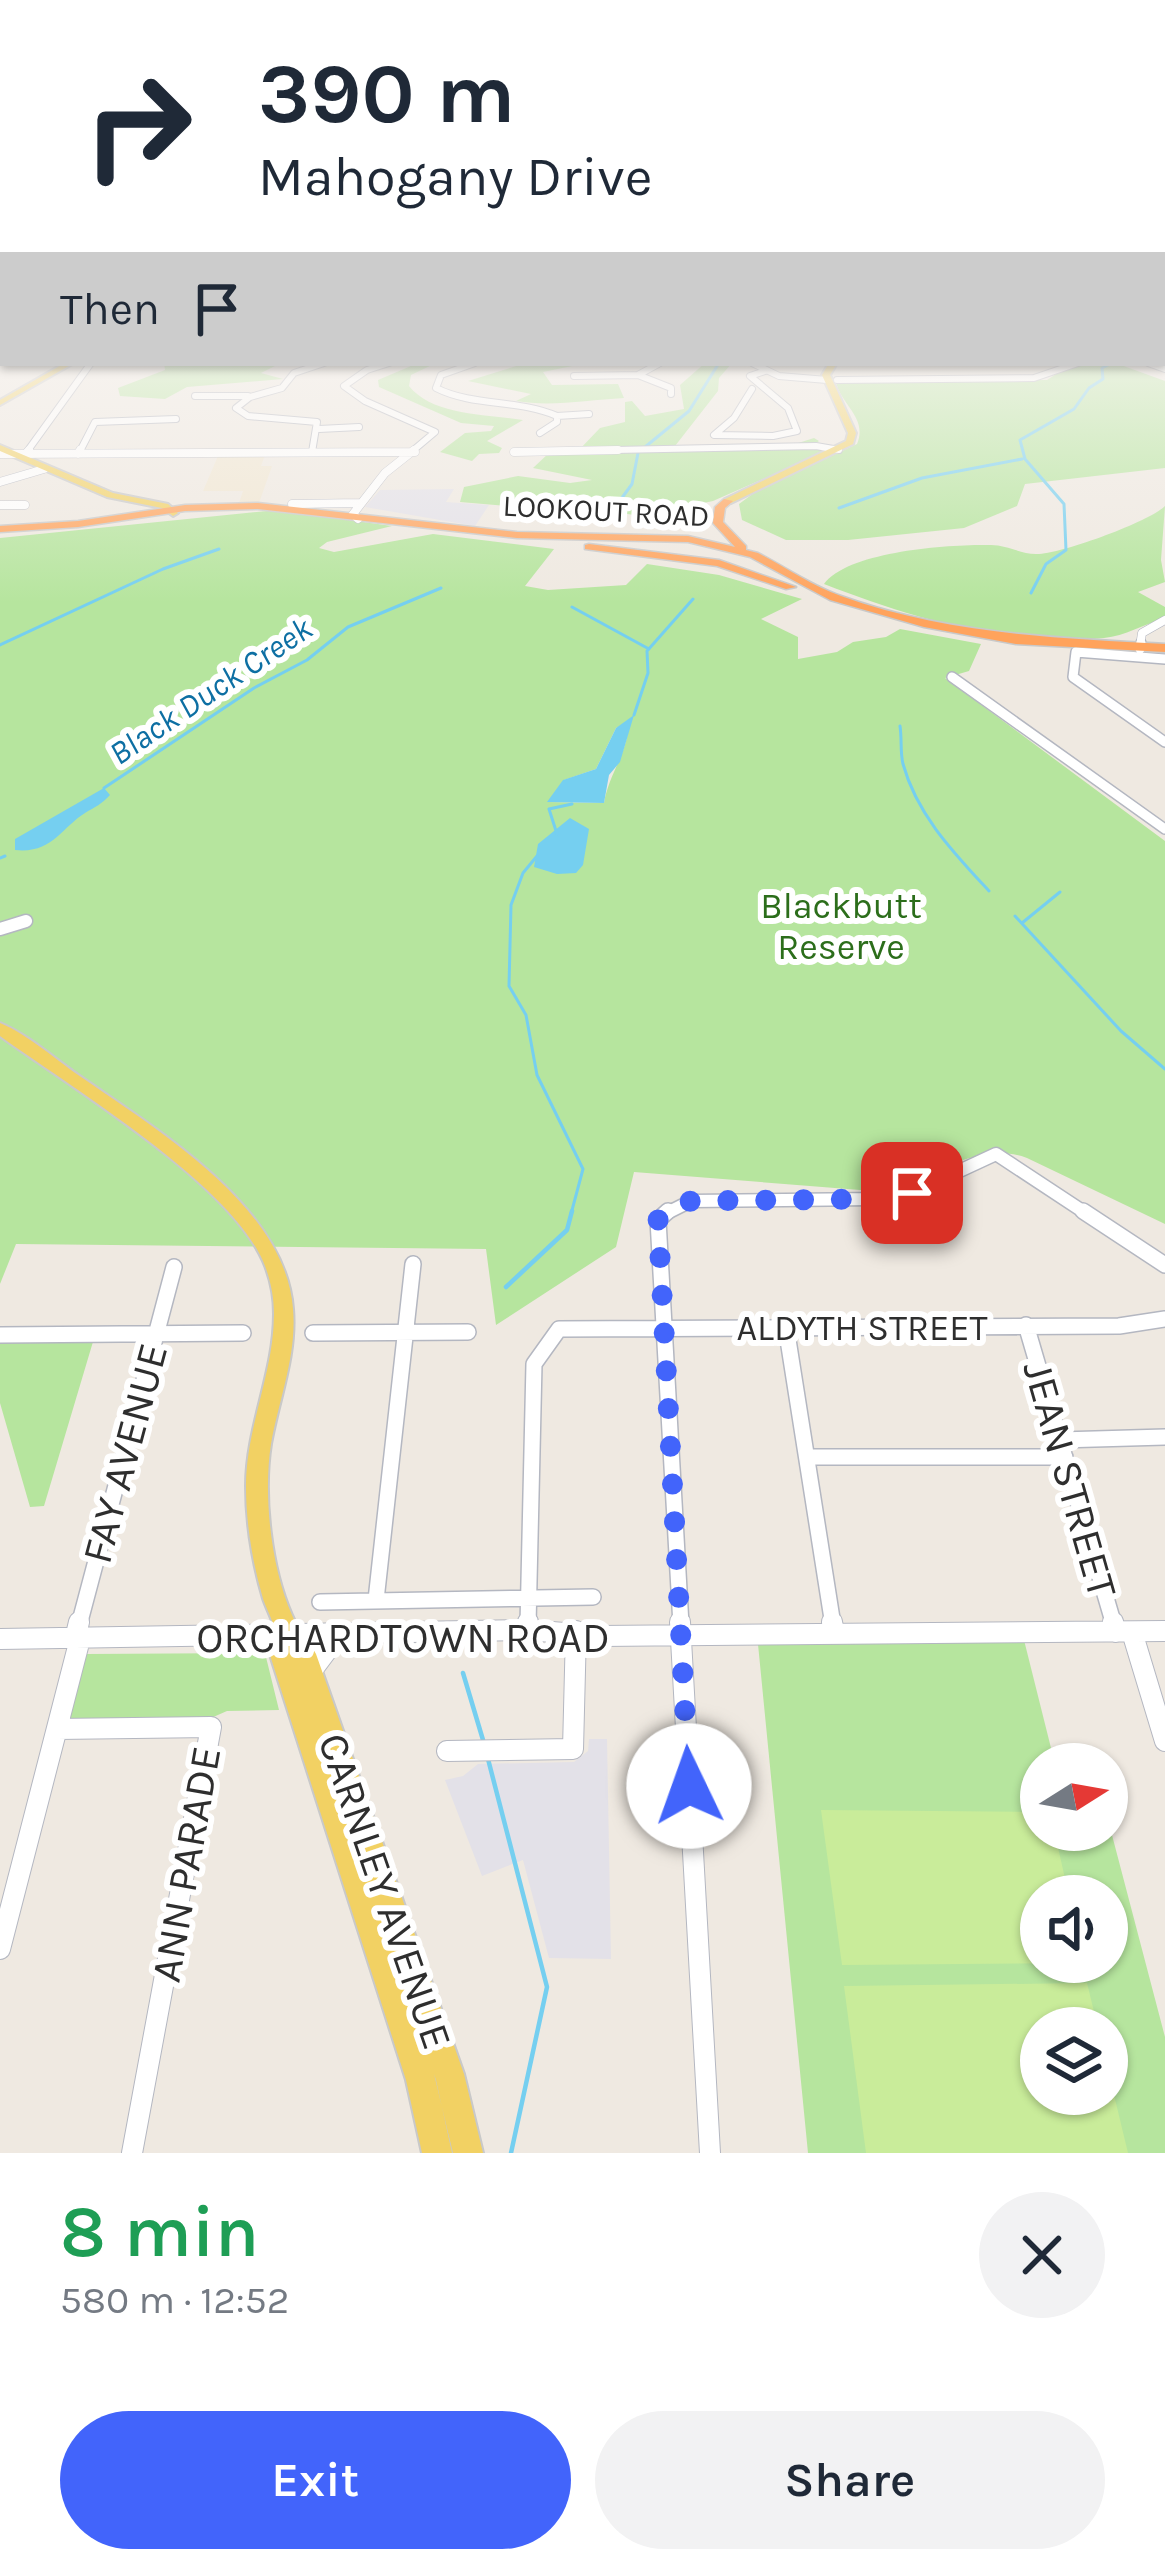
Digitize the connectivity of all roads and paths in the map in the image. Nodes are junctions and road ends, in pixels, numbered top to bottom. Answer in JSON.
{"nodes":[{"id":1,"x":58,"y":401,"type":"edge"},
{"id":2,"x":242,"y":401,"type":"edge"},
{"id":3,"x":366,"y":401,"type":"edge"},
{"id":4,"x":496,"y":401,"type":"edge"},
{"id":5,"x":746,"y":401,"type":"edge"},
{"id":6,"x":780,"y":401,"type":"edge"},
{"id":7,"x":840,"y":401,"type":"edge"},
{"id":8,"x":589,"y":413,"type":"dead end"},
{"id":9,"x":557,"y":416,"type":"junction"},
{"id":10,"x":176,"y":418,"type":"dead end"},
{"id":11,"x":358,"y":427,"type":"dead end"},
{"id":12,"x":319,"y":429,"type":"junction"},
{"id":13,"x":541,"y":433,"type":"dead end"},
{"id":14,"x":839,"y":450,"type":"junction"},
{"id":15,"x":313,"y":452,"type":"junction"},
{"id":16,"x":415,"y":452,"type":"junction"},
{"id":17,"x":514,"y":452,"type":"dead end"},
{"id":18,"x":11,"y":454,"type":"edge"},
{"id":19,"x":78,"y":454,"type":"junction"},
{"id":20,"x":44,"y":469,"type":"junction"},
{"id":21,"x":0,"y":482,"type":"edge"},
{"id":22,"x":728,"y":501,"type":"junction"},
{"id":23,"x":292,"y":504,"type":"dead end"},
{"id":24,"x":0,"y":505,"type":"edge"},
{"id":25,"x":25,"y":505,"type":"dead end"},
{"id":26,"x":203,"y":507,"type":"junction"},
{"id":27,"x":155,"y":508,"type":"junction"},
{"id":28,"x":172,"y":511,"type":"junction"},
{"id":29,"x":357,"y":512,"type":"junction"},
{"id":30,"x":0,"y":531,"type":"edge"},
{"id":31,"x":729,"y":546,"type":"junction"},
{"id":32,"x":749,"y":554,"type":"junction"},
{"id":33,"x":670,"y":556,"type":"junction"},
{"id":34,"x":799,"y":582,"type":"junction"},
{"id":35,"x":833,"y":601,"type":"junction"},
{"id":36,"x":1164,"y":640,"type":"edge"},
{"id":37,"x":1144,"y":645,"type":"junction"},
{"id":38,"x":1102,"y":649,"type":"junction"},
{"id":39,"x":952,"y":677,"type":"dead end"},
{"id":40,"x":1165,"y":742,"type":"edge"},
{"id":41,"x":1165,"y":829,"type":"edge"},
{"id":42,"x":26,"y":921,"type":"dead end"},
{"id":43,"x":0,"y":929,"type":"edge"},
{"id":44,"x":0,"y":1028,"type":"edge"},
{"id":45,"x":413,"y":1264,"type":"dead end"},
{"id":46,"x":1165,"y":1265,"type":"edge"},
{"id":47,"x":174,"y":1267,"type":"dead end"},
{"id":48,"x":1165,"y":1319,"type":"edge"},
{"id":49,"x":1026,"y":1325,"type":"junction"},
{"id":50,"x":786,"y":1327,"type":"junction"},
{"id":51,"x":662,"y":1328,"type":"junction"},
{"id":52,"x":406,"y":1332,"type":"junction"},
{"id":53,"x":468,"y":1332,"type":"dead end"},
{"id":54,"x":243,"y":1333,"type":"dead end"},
{"id":55,"x":313,"y":1333,"type":"dead end"},
{"id":56,"x":156,"y":1334,"type":"junction"},
{"id":57,"x":0,"y":1335,"type":"edge"},
{"id":58,"x":1165,"y":1437,"type":"edge"},
{"id":59,"x":1062,"y":1448,"type":"junction"},
{"id":60,"x":807,"y":1456,"type":"junction"},
{"id":61,"x":593,"y":1597,"type":"dead end"},
{"id":62,"x":529,"y":1599,"type":"junction"},
{"id":63,"x":376,"y":1600,"type":"junction"},
{"id":64,"x":320,"y":1602,"type":"dead end"},
{"id":65,"x":528,"y":1630,"type":"junction"},
{"id":66,"x":576,"y":1631,"type":"junction"},
{"id":67,"x":1165,"y":1631,"type":"edge"},
{"id":68,"x":1124,"y":1632,"type":"junction"},
{"id":69,"x":834,"y":1633,"type":"junction"},
{"id":70,"x":680,"y":1635,"type":"junction"},
{"id":71,"x":288,"y":1637,"type":"junction"},
{"id":72,"x":337,"y":1637,"type":"junction"},
{"id":73,"x":0,"y":1639,"type":"edge"},
{"id":74,"x":77,"y":1639,"type":"junction"},
{"id":75,"x":310,"y":1675,"type":"junction"},
{"id":76,"x":57,"y":1730,"type":"junction"},
{"id":77,"x":1165,"y":1741,"type":"edge"},
{"id":78,"x":447,"y":1751,"type":"dead end"},
{"id":79,"x":0,"y":1949,"type":"edge"},
{"id":80,"x":132,"y":2153,"type":"edge"},
{"id":81,"x":437,"y":2153,"type":"edge"},
{"id":82,"x":468,"y":2153,"type":"edge"},
{"id":83,"x":710,"y":2153,"type":"edge"}],
"edges":[{"from":1,"to":18,"type":"street"},
{"from":2,"to":12,"type":"street"},
{"from":3,"to":16,"type":"street"},
{"from":4,"to":9,"type":"street"},
{"from":5,"to":6,"type":"street"},
{"from":7,"to":14,"type":"main road"},
{"from":8,"to":9,"type":"street"},
{"from":9,"to":13,"type":"street"},
{"from":10,"to":19,"type":"street"},
{"from":11,"to":12,"type":"street"},
{"from":12,"to":15,"type":"street"},
{"from":14,"to":17,"type":"street"},
{"from":14,"to":22,"type":"main road"},
{"from":15,"to":16,"type":"street"},
{"from":15,"to":19,"type":"street"},
{"from":16,"to":29,"type":"street"},
{"from":18,"to":19,"type":"street"},
{"from":18,"to":20,"type":"main road"},
{"from":20,"to":21,"type":"street"},
{"from":20,"to":27,"type":"main road"},
{"from":22,"to":31,"type":"highway"},
{"from":22,"to":32,"type":"highway"},
{"from":22,"to":34,"type":"highway"},
{"from":23,"to":29,"type":"street","name":"LOOKOUT ROAD"},
{"from":24,"to":25,"type":"street"},
{"from":26,"to":27,"type":"main road"},
{"from":26,"to":28,"type":"highway","name":"LOOKOUT ROAD"},
{"from":26,"to":29,"type":"highway","name":"LOOKOUT ROAD"},
{"from":27,"to":28,"type":"highway"},
{"from":27,"to":30,"type":"highway"},
{"from":28,"to":29,"type":"highway","name":"LOOKOUT ROAD"},
{"from":28,"to":30,"type":"highway"},
{"from":29,"to":31,"type":"highway","name":"LOOKOUT ROAD"},
{"from":29,"to":33,"type":"highway","name":"LOOKOUT ROAD"},
{"from":31,"to":32,"type":"highway"},
{"from":31,"to":32,"type":"highway"},
{"from":31,"to":33,"type":"highway"},
{"from":32,"to":34,"type":"highway","name":"LOOKOUT ROAD"},
{"from":32,"to":35,"type":"highway"},
{"from":33,"to":35,"type":"highway","name":"LOOKOUT ROAD"},
{"from":34,"to":35,"type":"highway","name":"LOOKOUT ROAD"},
{"from":35,"to":38,"type":"highway","name":"LOOKOUT ROAD"},
{"from":36,"to":37,"type":"highway","name":"LOOKOUT ROAD"},
{"from":36,"to":37,"type":"street"},
{"from":36,"to":38,"type":"street"},
{"from":37,"to":38,"type":"highway","name":"LOOKOUT ROAD"},
{"from":38,"to":40,"type":"street"},
{"from":39,"to":41,"type":"street"},
{"from":42,"to":43,"type":"street"},
{"from":44,"to":71,"type":"main road","name":"CARNLEY AVENUE"},
{"from":45,"to":52,"type":"street"},
{"from":46,"to":51,"type":"street"},
{"from":47,"to":56,"type":"street","name":"FAY AVENUE"},
{"from":48,"to":49,"type":"street","name":"ALDYTH STREET"},
{"from":49,"to":50,"type":"street","name":"ALDYTH STREET"},
{"from":49,"to":59,"type":"street","name":"JEAN STREET"},
{"from":50,"to":51,"type":"street","name":"ALDYTH STREET"},
{"from":50,"to":60,"type":"street"},
{"from":51,"to":62,"type":"street","name":"ALDYTH STREET"},
{"from":51,"to":70,"type":"street"},
{"from":52,"to":53,"type":"street"},
{"from":52,"to":55,"type":"street"},
{"from":52,"to":63,"type":"street"},
{"from":54,"to":56,"type":"street"},
{"from":56,"to":57,"type":"street"},
{"from":56,"to":74,"type":"street","name":"FAY AVENUE"},
{"from":58,"to":59,"type":"street"},
{"from":59,"to":60,"type":"street"},
{"from":59,"to":68,"type":"street","name":"JEAN STREET"},
{"from":60,"to":69,"type":"street"},
{"from":61,"to":62,"type":"street","name":"ORCHARDTOWN ROAD"},
{"from":62,"to":63,"type":"street","name":"ORCHARDTOWN ROAD"},
{"from":62,"to":65,"type":"street"},
{"from":63,"to":64,"type":"street","name":"ORCHARDTOWN ROAD"},
{"from":65,"to":66,"type":"street","name":"ORCHARDTOWN ROAD"},
{"from":65,"to":72,"type":"street","name":"ORCHARDTOWN ROAD"},
{"from":66,"to":70,"type":"street","name":"ORCHARDTOWN ROAD"},
{"from":66,"to":78,"type":"street"},
{"from":67,"to":68,"type":"street","name":"ORCHARDTOWN ROAD"},
{"from":68,"to":69,"type":"street","name":"ORCHARDTOWN ROAD"},
{"from":68,"to":77,"type":"street","name":"JEAN STREET"},
{"from":69,"to":70,"type":"street","name":"ORCHARDTOWN ROAD"},
{"from":70,"to":83,"type":"street"},
{"from":71,"to":72,"type":"street","name":"ORCHARDTOWN ROAD"},
{"from":71,"to":74,"type":"street","name":"ORCHARDTOWN ROAD"},
{"from":71,"to":75,"type":"main road","name":"CARNLEY AVENUE"},
{"from":71,"to":81,"type":"main road","name":"CARNLEY AVENUE"},
{"from":72,"to":75,"type":"street"},
{"from":73,"to":74,"type":"street","name":"ORCHARDTOWN ROAD"},
{"from":74,"to":76,"type":"street","name":"FAY AVENUE"},
{"from":75,"to":82,"type":"main road","name":"CARNLEY AVENUE"},
{"from":76,"to":79,"type":"street","name":"FAY AVENUE"},
{"from":76,"to":80,"type":"street","name":"ANN PARADE"}]}
